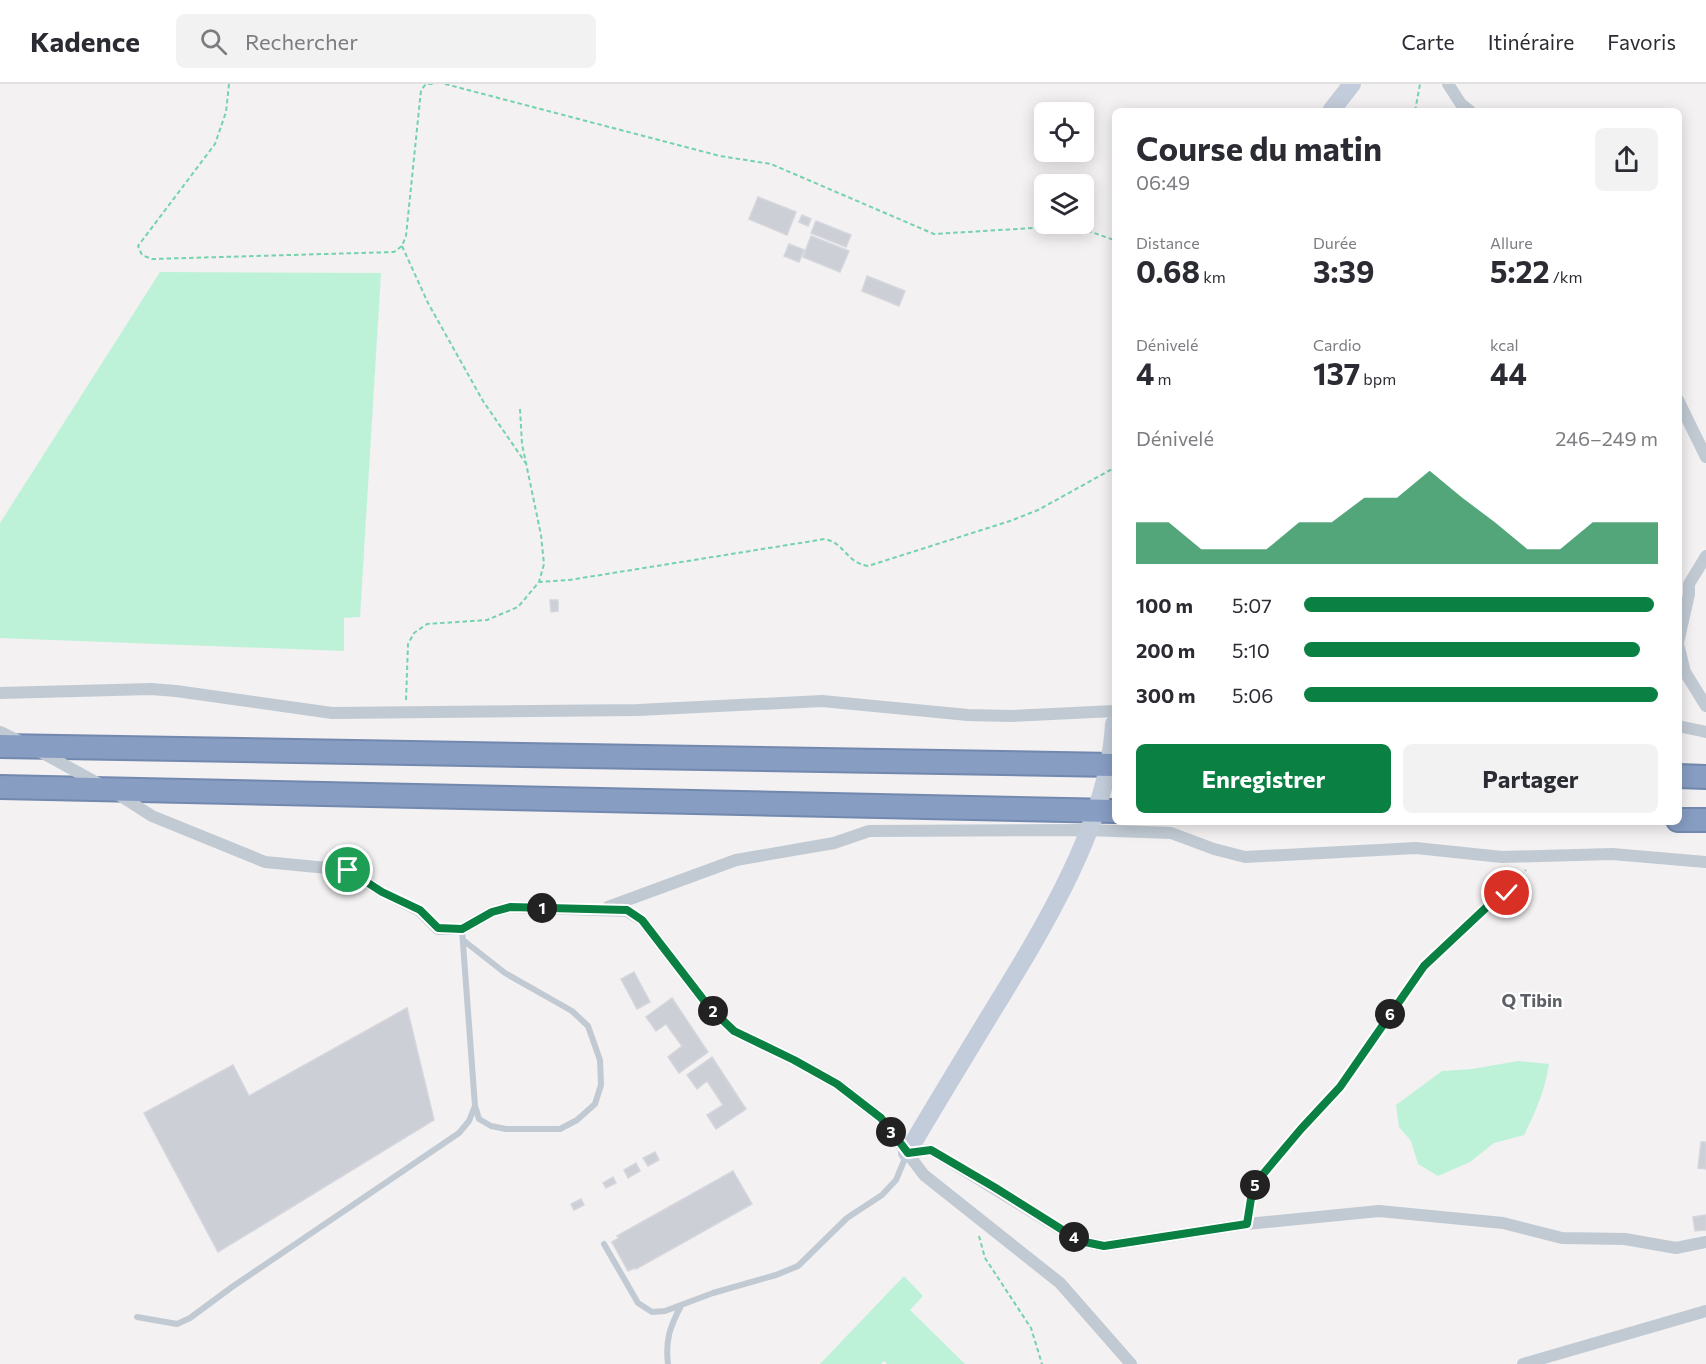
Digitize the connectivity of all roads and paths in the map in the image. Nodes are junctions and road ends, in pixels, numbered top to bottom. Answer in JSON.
{"nodes":[{"id":1,"x":229,"y":84,"type":"edge"},
{"id":2,"x":433,"y":84,"type":"edge"},
{"id":3,"x":445,"y":84,"type":"edge"},
{"id":4,"x":1352,"y":84,"type":"edge"},
{"id":5,"x":1420,"y":84,"type":"edge"},
{"id":6,"x":1448,"y":84,"type":"edge"},
{"id":7,"x":1333,"y":108,"type":"edge"},
{"id":8,"x":1415,"y":108,"type":"edge"},
{"id":9,"x":1466,"y":108,"type":"edge"},
{"id":10,"x":1112,"y":239,"type":"edge"},
{"id":11,"x":402,"y":246,"type":"junction"},
{"id":12,"x":1682,"y":408,"type":"edge"},
{"id":13,"x":520,"y":410,"type":"dead end"},
{"id":14,"x":1706,"y":457,"type":"edge"},
{"id":15,"x":526,"y":465,"type":"junction"},
{"id":16,"x":1112,"y":469,"type":"edge"},
{"id":17,"x":1706,"y":556,"type":"edge"},
{"id":18,"x":539,"y":582,"type":"junction"},
{"id":19,"x":1682,"y":626,"type":"edge"},
{"id":20,"x":1682,"y":663,"type":"edge"},
{"id":21,"x":0,"y":693,"type":"edge"},
{"id":22,"x":1706,"y":706,"type":"edge"},
{"id":23,"x":1112,"y":711,"type":"edge"},
{"id":24,"x":405,"y":712,"type":"junction"},
{"id":25,"x":1682,"y":727,"type":"edge"},
{"id":26,"x":0,"y":732,"type":"edge"},
{"id":27,"x":1706,"y":732,"type":"edge"},
{"id":28,"x":0,"y":746,"type":"edge"},
{"id":29,"x":30,"y":746,"type":"junction"},
{"id":30,"x":1112,"y":765,"type":"edge"},
{"id":31,"x":1682,"y":776,"type":"edge"},
{"id":32,"x":1706,"y":777,"type":"edge"},
{"id":33,"x":0,"y":787,"type":"edge"},
{"id":34,"x":109,"y":789,"type":"junction"},
{"id":35,"x":1099,"y":818,"type":"edge"},
{"id":36,"x":1682,"y":820,"type":"edge"},
{"id":37,"x":1706,"y":820,"type":"edge"},
{"id":38,"x":1133,"y":825,"type":"edge"},
{"id":39,"x":1706,"y":862,"type":"edge"},
{"id":40,"x":1526,"y":870,"type":"dead end"},
{"id":41,"x":601,"y":910,"type":"junction"},
{"id":42,"x":462,"y":935,"type":"junction"},
{"id":43,"x":475,"y":1106,"type":"junction"},
{"id":44,"x":908,"y":1153,"type":"junction"},
{"id":45,"x":972,"y":1213,"type":"junction"},
{"id":46,"x":1247,"y":1224,"type":"junction"},
{"id":47,"x":1706,"y":1242,"type":"edge"},
{"id":48,"x":604,"y":1244,"type":"dead end"},
{"id":49,"x":681,"y":1305,"type":"junction"},
{"id":50,"x":1706,"y":1311,"type":"edge"},
{"id":51,"x":137,"y":1317,"type":"dead end"},
{"id":52,"x":668,"y":1364,"type":"edge"},
{"id":53,"x":1042,"y":1364,"type":"edge"},
{"id":54,"x":1131,"y":1364,"type":"edge"},
{"id":55,"x":1523,"y":1364,"type":"edge"}],
"edges":[{"from":1,"to":11,"type":"path"},
{"from":2,"to":11,"type":"path"},
{"from":3,"to":10,"type":"path"},
{"from":4,"to":7,"type":"street"},
{"from":5,"to":8,"type":"path"},
{"from":6,"to":9,"type":"street"},
{"from":11,"to":15,"type":"path"},
{"from":12,"to":14,"type":"street"},
{"from":13,"to":15,"type":"path"},
{"from":15,"to":18,"type":"path"},
{"from":16,"to":18,"type":"path"},
{"from":17,"to":19,"type":"street"},
{"from":18,"to":24,"type":"path"},
{"from":20,"to":22,"type":"street"},
{"from":21,"to":24,"type":"street"},
{"from":23,"to":24,"type":"street"},
{"from":25,"to":27,"type":"street"},
{"from":26,"to":29,"type":"street"},
{"from":28,"to":29,"type":"highway"},
{"from":29,"to":30,"type":"highway"},
{"from":29,"to":34,"type":"street"},
{"from":30,"to":35,"type":"street"},
{"from":31,"to":32,"type":"highway"},
{"from":33,"to":34,"type":"highway"},
{"from":34,"to":35,"type":"highway"},
{"from":34,"to":42,"type":"street"},
{"from":35,"to":41,"type":"street"},
{"from":35,"to":44,"type":"street"},
{"from":36,"to":37,"type":"highway"},
{"from":38,"to":39,"type":"street"},
{"from":40,"to":46,"type":"path"},
{"from":41,"to":42,"type":"street"},
{"from":41,"to":44,"type":"street"},
{"from":42,"to":43,"type":"lane"},
{"from":42,"to":43,"type":"lane"},
{"from":43,"to":51,"type":"lane"},
{"from":44,"to":45,"type":"street"},
{"from":44,"to":46,"type":"street"},
{"from":44,"to":49,"type":"lane"},
{"from":45,"to":53,"type":"path"},
{"from":45,"to":54,"type":"street"},
{"from":46,"to":47,"type":"street"},
{"from":48,"to":49,"type":"lane"},
{"from":49,"to":52,"type":"lane"},
{"from":50,"to":55,"type":"street"}]}
